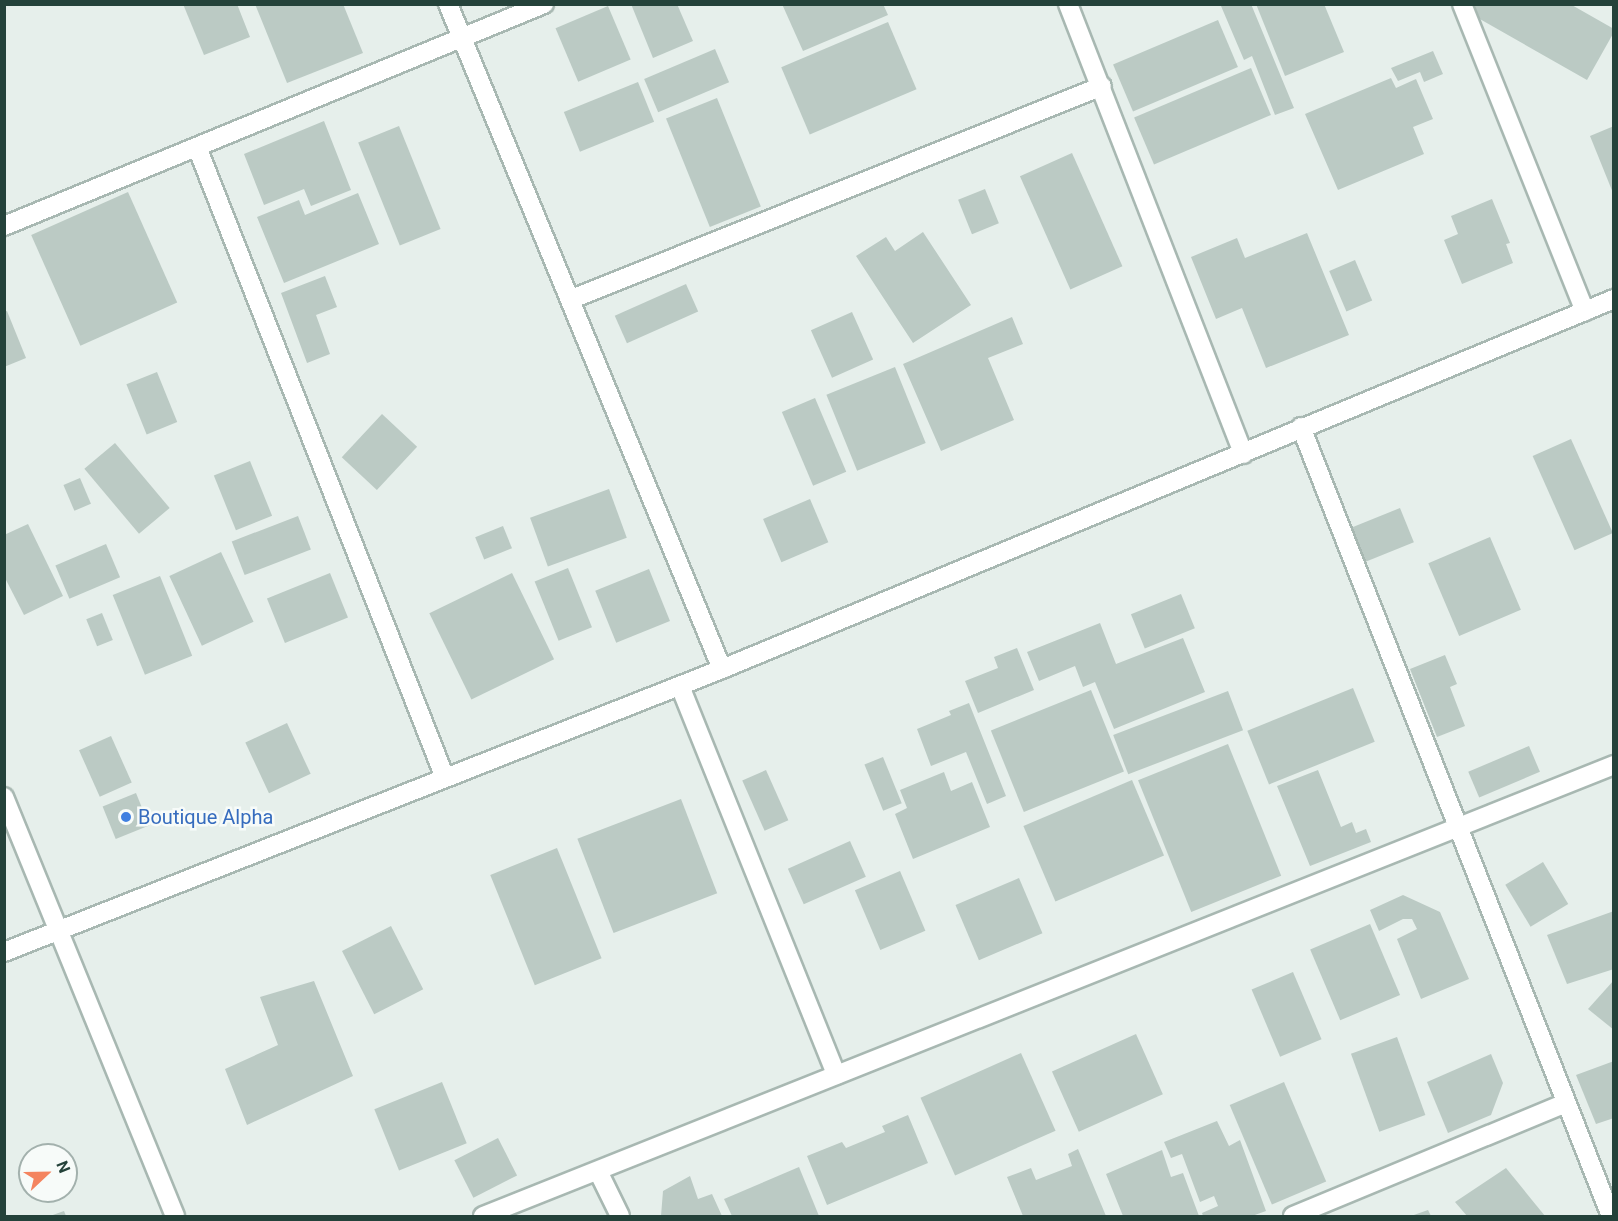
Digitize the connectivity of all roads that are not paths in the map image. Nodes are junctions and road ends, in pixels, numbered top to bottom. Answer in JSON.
{"nodes":[{"id":1,"x":448,"y":4,"type":"edge"},
{"id":2,"x":544,"y":4,"type":"edge"},
{"id":3,"x":1068,"y":4,"type":"edge"},
{"id":4,"x":1462,"y":4,"type":"edge"},
{"id":5,"x":461,"y":39,"type":"junction"},
{"id":6,"x":1102,"y":86,"type":"junction"},
{"id":7,"x":197,"y":147,"type":"junction"},
{"id":8,"x":4,"y":226,"type":"edge"},
{"id":9,"x":572,"y":299,"type":"junction"},
{"id":10,"x":1614,"y":299,"type":"edge"},
{"id":11,"x":1585,"y":311,"type":"junction"},
{"id":12,"x":1301,"y":427,"type":"junction"},
{"id":13,"x":1243,"y":454,"type":"junction"},
{"id":14,"x":722,"y":669,"type":"junction"},
{"id":15,"x":680,"y":686,"type":"junction"},
{"id":16,"x":1614,"y":765,"type":"edge"},
{"id":17,"x":445,"y":778,"type":"junction"},
{"id":18,"x":4,"y":797,"type":"edge"},
{"id":19,"x":1460,"y":826,"type":"junction"},
{"id":20,"x":58,"y":929,"type":"junction"},
{"id":21,"x":4,"y":952,"type":"edge"},
{"id":22,"x":836,"y":1075,"type":"junction"},
{"id":23,"x":1566,"y":1103,"type":"junction"},
{"id":24,"x":598,"y":1171,"type":"junction"},
{"id":25,"x":175,"y":1216,"type":"edge"},
{"id":26,"x":483,"y":1216,"type":"edge"},
{"id":27,"x":620,"y":1216,"type":"edge"},
{"id":28,"x":1293,"y":1216,"type":"edge"},
{"id":29,"x":1611,"y":1216,"type":"edge"}],
"edges":[{"from":1,"to":5,"type":"street"},
{"from":2,"to":5,"type":"street"},
{"from":3,"to":6,"type":"street"},
{"from":4,"to":11,"type":"street"},
{"from":5,"to":7,"type":"street"},
{"from":5,"to":9,"type":"street"},
{"from":6,"to":9,"type":"street"},
{"from":6,"to":13,"type":"street"},
{"from":7,"to":8,"type":"street"},
{"from":7,"to":17,"type":"street"},
{"from":9,"to":14,"type":"street"},
{"from":10,"to":11,"type":"street"},
{"from":11,"to":12,"type":"street"},
{"from":12,"to":13,"type":"street"},
{"from":12,"to":19,"type":"street"},
{"from":13,"to":14,"type":"street"},
{"from":14,"to":15,"type":"street"},
{"from":15,"to":17,"type":"street"},
{"from":15,"to":22,"type":"street"},
{"from":16,"to":19,"type":"street"},
{"from":17,"to":20,"type":"street"},
{"from":18,"to":20,"type":"street"},
{"from":19,"to":22,"type":"street"},
{"from":19,"to":23,"type":"street"},
{"from":20,"to":21,"type":"street"},
{"from":20,"to":25,"type":"street"},
{"from":22,"to":24,"type":"street"},
{"from":23,"to":28,"type":"street"},
{"from":23,"to":29,"type":"street"},
{"from":24,"to":26,"type":"street"},
{"from":24,"to":27,"type":"street"}]}
